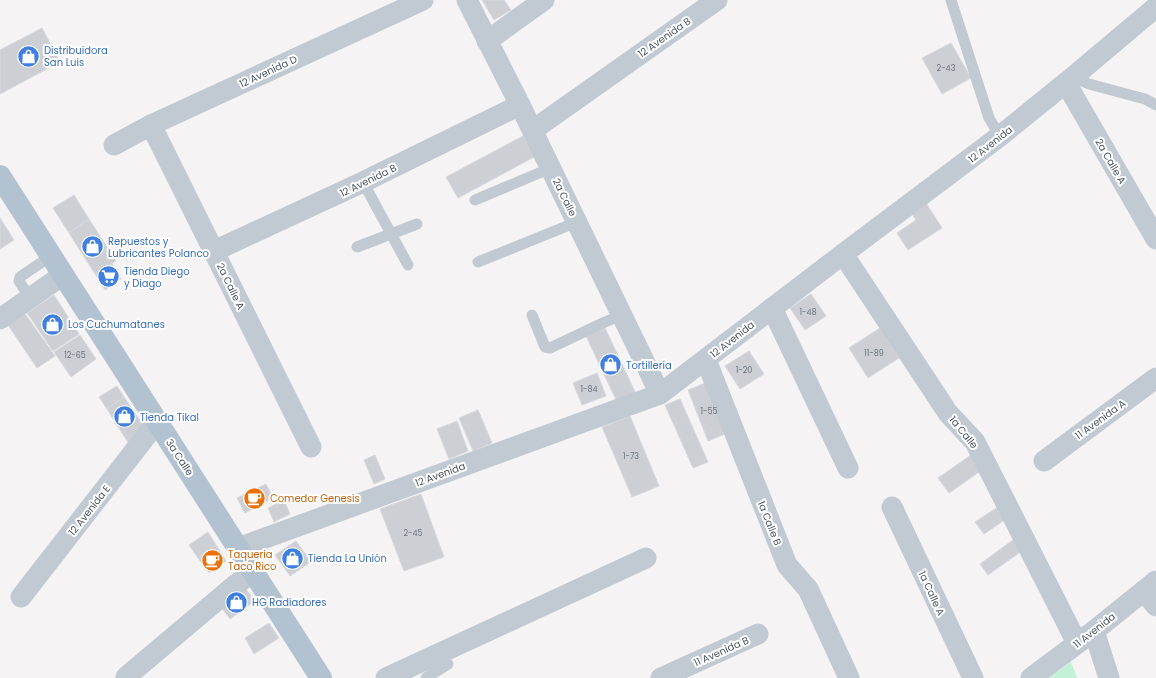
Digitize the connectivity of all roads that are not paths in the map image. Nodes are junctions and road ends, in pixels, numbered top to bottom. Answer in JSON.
{"nodes":[{"id":1,"x":423,"y":0,"type":"edge"},
{"id":2,"x":467,"y":0,"type":"edge"},
{"id":3,"x":544,"y":0,"type":"edge"},
{"id":4,"x":717,"y":0,"type":"edge"},
{"id":5,"x":951,"y":0,"type":"edge"},
{"id":6,"x":1151,"y":5,"type":"edge"},
{"id":7,"x":487,"y":41,"type":"junction"},
{"id":8,"x":1069,"y":80,"type":"junction"},
{"id":9,"x":520,"y":105,"type":"junction"},
{"id":10,"x":1156,"y":105,"type":"edge"},
{"id":11,"x":151,"y":125,"type":"junction"},
{"id":12,"x":533,"y":130,"type":"junction"},
{"id":13,"x":1000,"y":136,"type":"junction"},
{"id":14,"x":114,"y":144,"type":"dead end"},
{"id":15,"x":551,"y":168,"type":"junction"},
{"id":16,"x":0,"y":176,"type":"edge"},
{"id":17,"x":364,"y":182,"type":"junction"},
{"id":18,"x":475,"y":200,"type":"dead end"},
{"id":19,"x":577,"y":222,"type":"junction"},
{"id":20,"x":417,"y":224,"type":"dead end"},
{"id":21,"x":391,"y":233,"type":"junction"},
{"id":22,"x":1156,"y":239,"type":"edge"},
{"id":23,"x":357,"y":247,"type":"dead end"},
{"id":24,"x":214,"y":251,"type":"junction"},
{"id":25,"x":843,"y":254,"type":"junction"},
{"id":26,"x":51,"y":256,"type":"junction"},
{"id":27,"x":478,"y":262,"type":"dead end"},
{"id":28,"x":408,"y":265,"type":"dead end"},
{"id":29,"x":63,"y":276,"type":"junction"},
{"id":30,"x":30,"y":298,"type":"junction"},
{"id":31,"x":772,"y":308,"type":"junction"},
{"id":32,"x":532,"y":315,"type":"dead end"},
{"id":33,"x":622,"y":315,"type":"junction"},
{"id":34,"x":0,"y":319,"type":"edge"},
{"id":35,"x":706,"y":360,"type":"junction"},
{"id":36,"x":1156,"y":378,"type":"edge"},
{"id":37,"x":660,"y":394,"type":"junction"},
{"id":38,"x":157,"y":422,"type":"junction"},
{"id":39,"x":311,"y":446,"type":"dead end"},
{"id":40,"x":1044,"y":461,"type":"dead end"},
{"id":41,"x":848,"y":468,"type":"dead end"},
{"id":42,"x":892,"y":507,"type":"dead end"},
{"id":43,"x":238,"y":548,"type":"junction"},
{"id":44,"x":646,"y":558,"type":"dead end"},
{"id":45,"x":254,"y":572,"type":"junction"},
{"id":46,"x":1152,"y":593,"type":"edge"},
{"id":47,"x":21,"y":597,"type":"dead end"},
{"id":48,"x":1094,"y":631,"type":"junction"},
{"id":49,"x":758,"y":634,"type":"dead end"},
{"id":50,"x":1077,"y":644,"type":"junction"},
{"id":51,"x":448,"y":664,"type":"dead end"},
{"id":52,"x":126,"y":677,"type":"dead end"},
{"id":53,"x":321,"y":678,"type":"edge"},
{"id":54,"x":386,"y":678,"type":"edge"},
{"id":55,"x":426,"y":678,"type":"edge"},
{"id":56,"x":661,"y":678,"type":"edge"},
{"id":57,"x":849,"y":678,"type":"edge"},
{"id":58,"x":973,"y":678,"type":"edge"},
{"id":59,"x":1031,"y":678,"type":"edge"},
{"id":60,"x":1109,"y":678,"type":"edge"}],
"edges":[{"from":1,"to":11,"type":"street","name":"12 Avenida D"},
{"from":2,"to":7,"type":"street","name":"2a Calle"},
{"from":3,"to":7,"type":"street"},
{"from":4,"to":12,"type":"street","name":"12 Avenida B"},
{"from":5,"to":13,"type":"lane"},
{"from":6,"to":8,"type":"street","name":"12 Avenida"},
{"from":7,"to":9,"type":"street","name":"2a Calle"},
{"from":8,"to":10,"type":"lane"},
{"from":8,"to":13,"type":"street","name":"12 Avenida"},
{"from":8,"to":22,"type":"street","name":"2a Calle A"},
{"from":9,"to":12,"type":"street","name":"2a Calle"},
{"from":9,"to":17,"type":"street","name":"12 Avenida B"},
{"from":11,"to":14,"type":"street","name":"12 Avenida D"},
{"from":11,"to":24,"type":"street","name":"2a Calle A"},
{"from":12,"to":15,"type":"street","name":"2a Calle"},
{"from":13,"to":25,"type":"street","name":"12 Avenida"},
{"from":15,"to":18,"type":"lane"},
{"from":15,"to":19,"type":"street","name":"2a Calle"},
{"from":16,"to":26,"type":"main road","name":"3a Calle"},
{"from":17,"to":21,"type":"lane"},
{"from":17,"to":24,"type":"street","name":"12 Avenida B"},
{"from":19,"to":27,"type":"lane"},
{"from":19,"to":33,"type":"street","name":"2a Calle"},
{"from":20,"to":21,"type":"lane"},
{"from":21,"to":23,"type":"lane"},
{"from":21,"to":28,"type":"lane"},
{"from":24,"to":39,"type":"street","name":"2a Calle A"},
{"from":25,"to":31,"type":"street","name":"12 Avenida"},
{"from":25,"to":50,"type":"street","name":"1a Calle"},
{"from":26,"to":29,"type":"main road","name":"3a Calle"},
{"from":26,"to":30,"type":"lane"},
{"from":29,"to":30,"type":"street"},
{"from":29,"to":38,"type":"main road","name":"3a Calle"},
{"from":30,"to":34,"type":"street"},
{"from":31,"to":35,"type":"street","name":"12 Avenida"},
{"from":31,"to":41,"type":"street"},
{"from":32,"to":33,"type":"lane"},
{"from":33,"to":37,"type":"street","name":"2a Calle"},
{"from":35,"to":37,"type":"street","name":"12 Avenida"},
{"from":35,"to":57,"type":"street","name":"1a Calle B"},
{"from":36,"to":40,"type":"street","name":"11 Avenida A"},
{"from":37,"to":43,"type":"street","name":"12 Avenida"},
{"from":38,"to":43,"type":"main road","name":"3a Calle"},
{"from":38,"to":47,"type":"street","name":"12 Avenida E"},
{"from":42,"to":58,"type":"street","name":"1a Calle A"},
{"from":43,"to":45,"type":"main road","name":"3a Calle"},
{"from":44,"to":54,"type":"street"},
{"from":45,"to":52,"type":"street"},
{"from":45,"to":53,"type":"main road","name":"3a Calle"},
{"from":46,"to":48,"type":"street","name":"11 Avenida"},
{"from":48,"to":50,"type":"street","name":"11 Avenida"},
{"from":48,"to":60,"type":"street"},
{"from":49,"to":56,"type":"street","name":"11 Avenida B"},
{"from":50,"to":59,"type":"street","name":"11 Avenida"},
{"from":51,"to":55,"type":"lane"}]}
